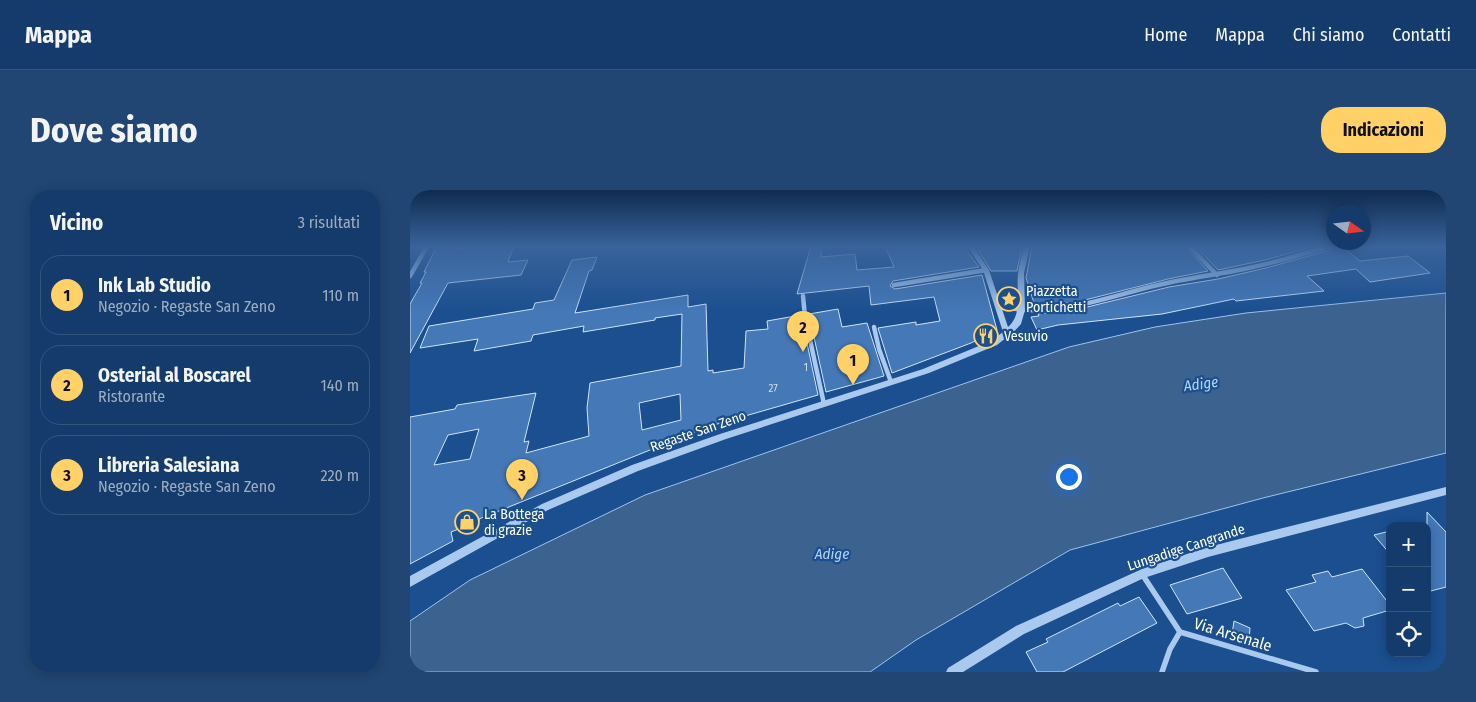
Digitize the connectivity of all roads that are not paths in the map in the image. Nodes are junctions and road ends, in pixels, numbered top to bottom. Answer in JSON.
{"nodes":[{"id":1,"x":1022,"y":268,"type":"edge"},
{"id":2,"x":1211,"y":268,"type":"edge"},
{"id":3,"x":1246,"y":268,"type":"edge"},
{"id":4,"x":986,"y":270,"type":"joint"},
{"id":5,"x":1021,"y":273,"type":"joint"},
{"id":6,"x":1217,"y":275,"type":"junction"},
{"id":7,"x":894,"y":285,"type":"dead end"},
{"id":8,"x":803,"y":296,"type":"dead end"},
{"id":9,"x":997,"y":305,"type":"junction"},
{"id":10,"x":1020,"y":310,"type":"junction"},
{"id":11,"x":874,"y":327,"type":"dead end"},
{"id":12,"x":1007,"y":334,"type":"junction"},
{"id":13,"x":891,"y":382,"type":"junction"},
{"id":14,"x":824,"y":404,"type":"junction"},
{"id":15,"x":1446,"y":491,"type":"edge"},
{"id":16,"x":1142,"y":574,"type":"junction"},
{"id":17,"x":410,"y":582,"type":"edge"},
{"id":18,"x":1180,"y":632,"type":"junction"},
{"id":19,"x":952,"y":672,"type":"edge"},
{"id":20,"x":1162,"y":672,"type":"edge"},
{"id":21,"x":1316,"y":672,"type":"edge"}],
"edges":[{"from":1,"to":5,"type":"street"},
{"from":2,"to":6,"type":"street"},
{"from":3,"to":6,"type":"street"},
{"from":4,"to":7,"type":"street"},
{"from":4,"to":9,"type":"street"},
{"from":5,"to":10,"type":"street"},
{"from":6,"to":10,"type":"street"},
{"from":8,"to":14,"type":"street"},
{"from":9,"to":10,"type":"street"},
{"from":9,"to":12,"type":"street"},
{"from":10,"to":12,"type":"street"},
{"from":11,"to":13,"type":"street"},
{"from":12,"to":13,"type":"street","name":"Regaste San Zeno"},
{"from":13,"to":14,"type":"street","name":"Regaste San Zeno"},
{"from":14,"to":17,"type":"street","name":"Regaste San Zeno"},
{"from":15,"to":16,"type":"street","name":"Lungadige Cangrande"},
{"from":16,"to":18,"type":"street","name":"Via Arsenale"},
{"from":16,"to":19,"type":"street","name":"Lungadige Cangrande"},
{"from":18,"to":20,"type":"street"},
{"from":18,"to":21,"type":"street","name":"Via Arsenale"}]}
